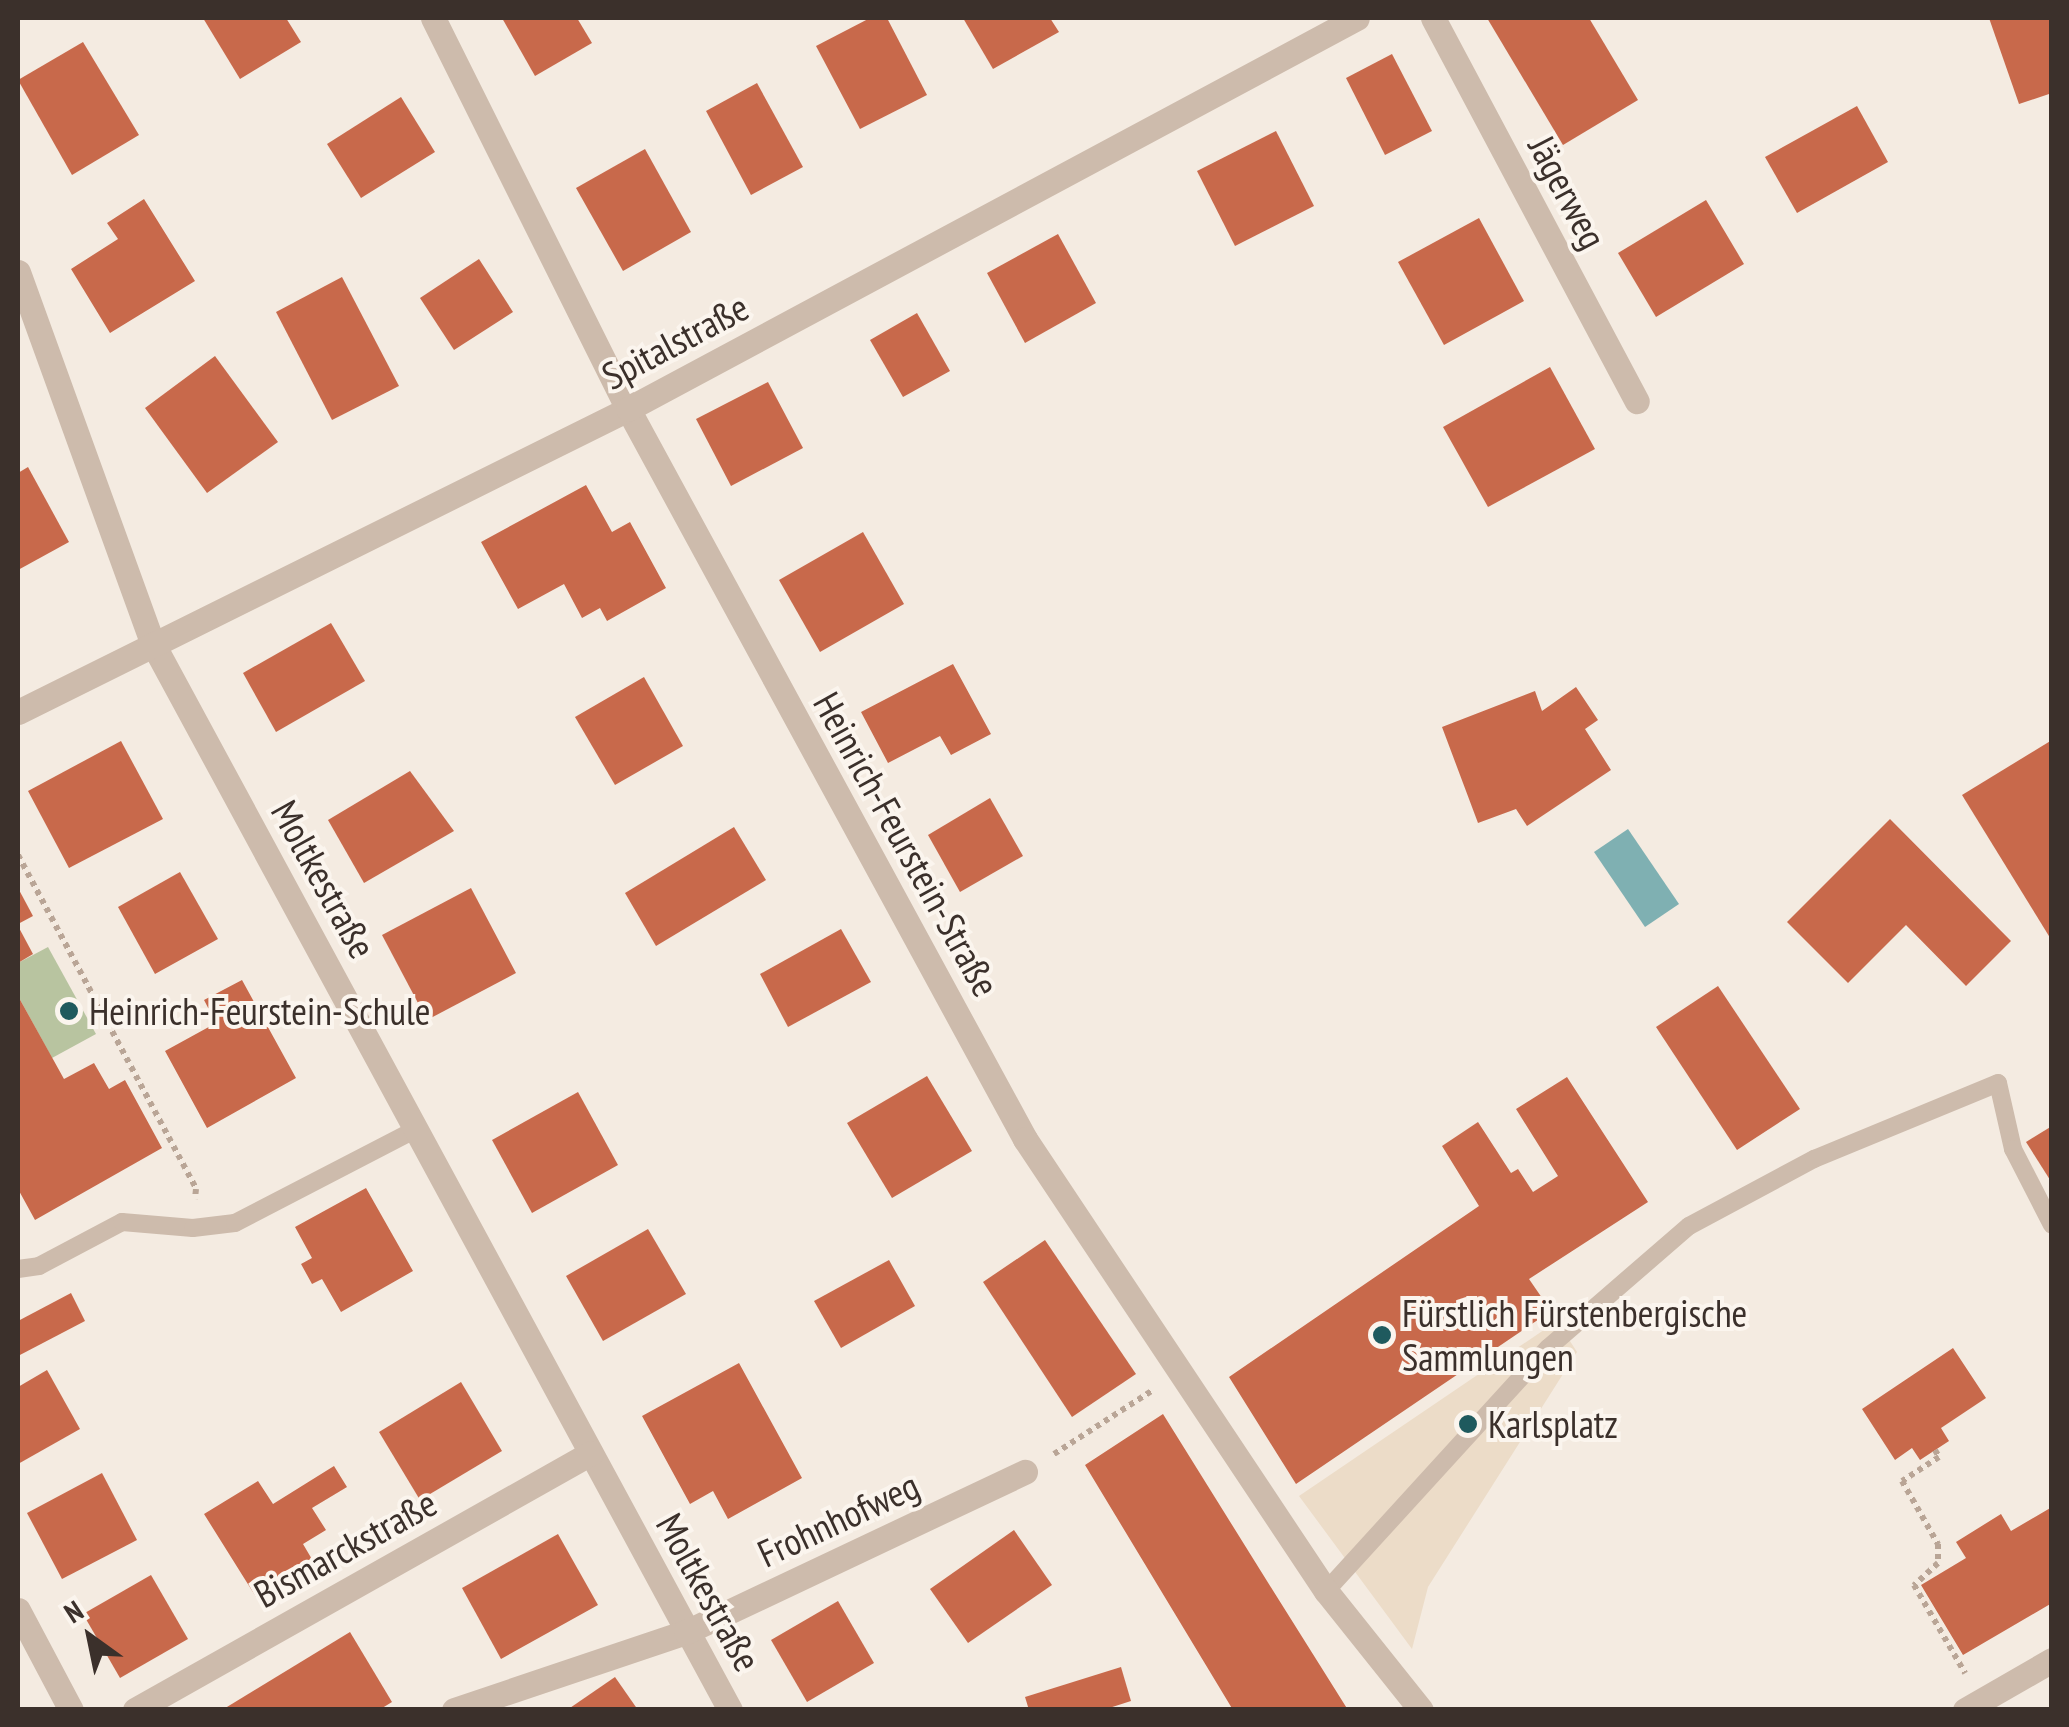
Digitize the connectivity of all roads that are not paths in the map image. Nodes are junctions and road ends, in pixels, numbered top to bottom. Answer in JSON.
{"nodes":[{"id":1,"x":434,"y":18,"type":"edge"},
{"id":2,"x":1357,"y":18,"type":"edge"},
{"id":3,"x":1433,"y":18,"type":"edge"},
{"id":4,"x":18,"y":272,"type":"edge"},
{"id":5,"x":1637,"y":401,"type":"dead end"},
{"id":6,"x":628,"y":409,"type":"junction"},
{"id":7,"x":153,"y":644,"type":"junction"},
{"id":8,"x":18,"y":712,"type":"edge"},
{"id":9,"x":416,"y":1129,"type":"junction"},
{"id":10,"x":2052,"y":1225,"type":"edge"},
{"id":11,"x":18,"y":1269,"type":"edge"},
{"id":12,"x":591,"y":1452,"type":"junction"},
{"id":13,"x":1026,"y":1472,"type":"road end"},
{"id":14,"x":1326,"y":1591,"type":"junction"},
{"id":15,"x":18,"y":1610,"type":"edge"},
{"id":16,"x":686,"y":1632,"type":"junction"},
{"id":17,"x":2052,"y":1660,"type":"edge"},
{"id":18,"x":71,"y":1710,"type":"edge"},
{"id":19,"x":135,"y":1710,"type":"edge"},
{"id":20,"x":454,"y":1710,"type":"edge"},
{"id":21,"x":730,"y":1710,"type":"edge"},
{"id":22,"x":1421,"y":1710,"type":"edge"},
{"id":23,"x":1965,"y":1710,"type":"edge"}],
"edges":[{"from":1,"to":6,"type":"street","name":"Heinrich-Feurstein-Straße"},
{"from":2,"to":6,"type":"street","name":"Spitalstraße"},
{"from":3,"to":5,"type":"street","name":"Jägerweg"},
{"from":4,"to":7,"type":"street","name":"Moltkestraße"},
{"from":6,"to":7,"type":"street","name":"Spitalstraße"},
{"from":6,"to":14,"type":"street","name":"Heinrich-Feurstein-Straße"},
{"from":7,"to":8,"type":"street","name":"Spitalstraße"},
{"from":7,"to":9,"type":"street","name":"Moltkestraße"},
{"from":9,"to":11,"type":"lane"},
{"from":9,"to":12,"type":"street","name":"Moltkestraße"},
{"from":10,"to":14,"type":"lane"},
{"from":12,"to":16,"type":"street","name":"Moltkestraße"},
{"from":12,"to":19,"type":"street","name":"Bismarckstraße"},
{"from":13,"to":16,"type":"street","name":"Frohnhofweg"},
{"from":14,"to":22,"type":"street","name":"Heinrich-Feurstein-Straße"},
{"from":15,"to":18,"type":"street"},
{"from":16,"to":20,"type":"street","name":"Frohnhofweg"},
{"from":16,"to":21,"type":"street","name":"Moltkestraße"},
{"from":17,"to":23,"type":"street"}]}
